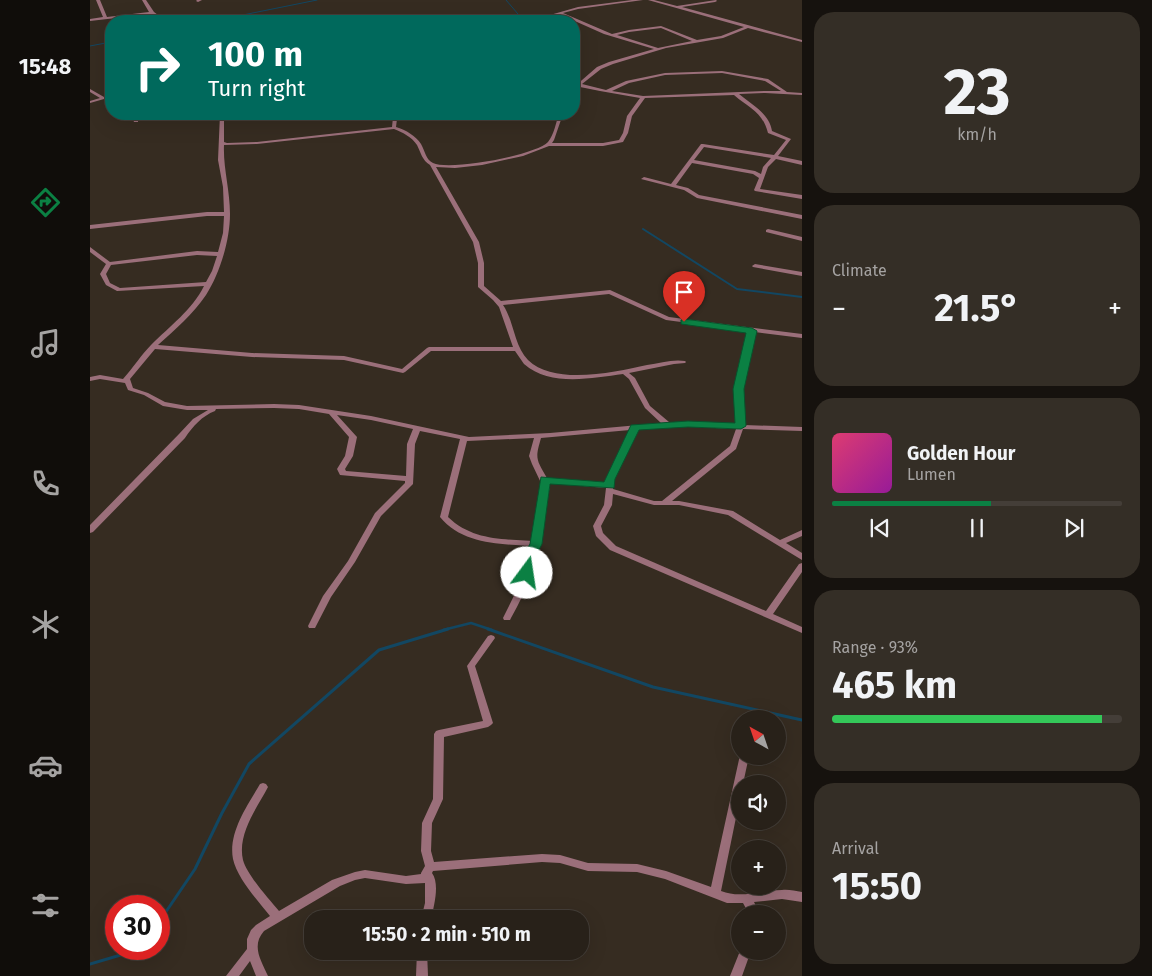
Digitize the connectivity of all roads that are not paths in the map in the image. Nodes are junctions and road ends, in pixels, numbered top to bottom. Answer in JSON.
{"nodes":[{"id":1,"x":98,"y":0,"type":"edge"},
{"id":2,"x":144,"y":0,"type":"edge"},
{"id":3,"x":641,"y":0,"type":"edge"},
{"id":4,"x":650,"y":0,"type":"edge"},
{"id":5,"x":716,"y":0,"type":"edge"},
{"id":6,"x":675,"y":7,"type":"junction"},
{"id":7,"x":152,"y":12,"type":"junction"},
{"id":8,"x":560,"y":13,"type":"junction"},
{"id":9,"x":695,"y":13,"type":"junction"},
{"id":10,"x":128,"y":15,"type":"edge"},
{"id":11,"x":156,"y":15,"type":"edge"},
{"id":12,"x":553,"y":15,"type":"edge"},
{"id":13,"x":565,"y":15,"type":"edge"},
{"id":14,"x":105,"y":18,"type":"joint"},
{"id":15,"x":90,"y":20,"type":"edge"},
{"id":16,"x":580,"y":21,"type":"edge"},
{"id":17,"x":746,"y":27,"type":"junction"},
{"id":18,"x":612,"y":35,"type":"junction"},
{"id":19,"x":698,"y":41,"type":"junction"},
{"id":20,"x":802,"y":41,"type":"edge"},
{"id":21,"x":658,"y":48,"type":"junction"},
{"id":22,"x":580,"y":84,"type":"edge"},
{"id":23,"x":580,"y":85,"type":"edge"},
{"id":24,"x":90,"y":90,"type":"edge"},
{"id":25,"x":607,"y":91,"type":"junction"},
{"id":26,"x":787,"y":93,"type":"junction"},
{"id":27,"x":736,"y":94,"type":"junction"},
{"id":28,"x":802,"y":94,"type":"edge"},
{"id":29,"x":644,"y":96,"type":"junction"},
{"id":30,"x":103,"y":98,"type":"joint"},
{"id":31,"x":90,"y":102,"type":"edge"},
{"id":32,"x":222,"y":120,"type":"edge"},
{"id":33,"x":395,"y":120,"type":"edge"},
{"id":34,"x":559,"y":120,"type":"edge"},
{"id":35,"x":394,"y":128,"type":"junction"},
{"id":36,"x":223,"y":145,"type":"junction"},
{"id":37,"x":548,"y":145,"type":"junction"},
{"id":38,"x":775,"y":157,"type":"junction"},
{"id":39,"x":692,"y":161,"type":"junction"},
{"id":40,"x":802,"y":163,"type":"edge"},
{"id":41,"x":432,"y":165,"type":"junction"},
{"id":42,"x":762,"y":177,"type":"junction"},
{"id":43,"x":644,"y":179,"type":"dead end"},
{"id":44,"x":673,"y":186,"type":"junction"},
{"id":45,"x":802,"y":197,"type":"edge"},
{"id":46,"x":227,"y":214,"type":"junction"},
{"id":47,"x":802,"y":217,"type":"edge"},
{"id":48,"x":90,"y":226,"type":"edge"},
{"id":49,"x":768,"y":231,"type":"dead end"},
{"id":50,"x":802,"y":239,"type":"edge"},
{"id":51,"x":90,"y":249,"type":"edge"},
{"id":52,"x":220,"y":254,"type":"junction"},
{"id":53,"x":109,"y":264,"type":"junction"},
{"id":54,"x":755,"y":266,"type":"dead end"},
{"id":55,"x":802,"y":274,"type":"edge"},
{"id":56,"x":208,"y":284,"type":"junction"},
{"id":57,"x":500,"y":303,"type":"junction"},
{"id":58,"x":752,"y":331,"type":"junction"},
{"id":59,"x":802,"y":336,"type":"edge"},
{"id":60,"x":153,"y":346,"type":"junction"},
{"id":61,"x":517,"y":349,"type":"junction"},
{"id":62,"x":683,"y":362,"type":"dead end"},
{"id":63,"x":624,"y":372,"type":"junction"},
{"id":64,"x":90,"y":379,"type":"edge"},
{"id":65,"x":125,"y":381,"type":"junction"},
{"id":66,"x":225,"y":407,"type":"junction"},
{"id":67,"x":330,"y":411,"type":"junction"},
{"id":68,"x":668,"y":425,"type":"junction"},
{"id":69,"x":741,"y":426,"type":"junction"},
{"id":70,"x":635,"y":427,"type":"junction"},
{"id":71,"x":417,"y":429,"type":"junction"},
{"id":72,"x":802,"y":429,"type":"edge"},
{"id":73,"x":538,"y":436,"type":"junction"},
{"id":74,"x":464,"y":439,"type":"junction"},
{"id":75,"x":410,"y":479,"type":"junction"},
{"id":76,"x":545,"y":480,"type":"junction"},
{"id":77,"x":610,"y":488,"type":"junction"},
{"id":78,"x":664,"y":503,"type":"junction"},
{"id":79,"x":90,"y":530,"type":"edge"},
{"id":80,"x":802,"y":533,"type":"edge"},
{"id":81,"x":780,"y":543,"type":"junction"},
{"id":82,"x":536,"y":544,"type":"junction"},
{"id":83,"x":802,"y":557,"type":"edge"},
{"id":84,"x":802,"y":566,"type":"edge"},
{"id":85,"x":769,"y":614,"type":"junction"},
{"id":86,"x":507,"y":618,"type":"dead end"},
{"id":87,"x":312,"y":626,"type":"dead end"},
{"id":88,"x":802,"y":630,"type":"edge"},
{"id":89,"x":491,"y":638,"type":"dead end"},
{"id":90,"x":742,"y":765,"type":"edge"},
{"id":91,"x":263,"y":787,"type":"dead end"},
{"id":92,"x":430,"y":872,"type":"junction"},
{"id":93,"x":715,"y":894,"type":"junction"},
{"id":94,"x":802,"y":896,"type":"edge"},
{"id":95,"x":746,"y":898,"type":"junction"},
{"id":96,"x":750,"y":905,"type":"edge"},
{"id":97,"x":428,"y":910,"type":"edge"},
{"id":98,"x":278,"y":918,"type":"junction"},
{"id":99,"x":251,"y":952,"type":"junction"},
{"id":100,"x":422,"y":960,"type":"edge"},
{"id":101,"x":742,"y":960,"type":"edge"},
{"id":102,"x":232,"y":976,"type":"edge"},
{"id":103,"x":262,"y":976,"type":"edge"},
{"id":104,"x":422,"y":976,"type":"edge"},
{"id":105,"x":736,"y":976,"type":"edge"}],
"edges":[{"from":1,"to":14,"type":"street"},
{"from":2,"to":7,"type":"street"},
{"from":3,"to":8,"type":"street"},
{"from":4,"to":6,"type":"street"},
{"from":5,"to":6,"type":"street"},
{"from":5,"to":9,"type":"street"},
{"from":6,"to":9,"type":"street"},
{"from":7,"to":10,"type":"street"},
{"from":7,"to":11,"type":"street"},
{"from":8,"to":12,"type":"street"},
{"from":8,"to":13,"type":"street"},
{"from":9,"to":17,"type":"street"},
{"from":14,"to":15,"type":"street"},
{"from":16,"to":18,"type":"street"},
{"from":17,"to":19,"type":"street"},
{"from":17,"to":20,"type":"street"},
{"from":18,"to":19,"type":"street"},
{"from":18,"to":21,"type":"street"},
{"from":19,"to":21,"type":"street"},
{"from":21,"to":22,"type":"street"},
{"from":23,"to":25,"type":"street"},
{"from":24,"to":30,"type":"street"},
{"from":25,"to":26,"type":"street"},
{"from":25,"to":29,"type":"street"},
{"from":26,"to":27,"type":"street"},
{"from":26,"to":28,"type":"street"},
{"from":27,"to":29,"type":"street"},
{"from":27,"to":38,"type":"street"},
{"from":29,"to":37,"type":"street"},
{"from":30,"to":31,"type":"street"},
{"from":32,"to":36,"type":"street"},
{"from":33,"to":35,"type":"street"},
{"from":34,"to":37,"type":"street"},
{"from":35,"to":36,"type":"street"},
{"from":35,"to":41,"type":"street"},
{"from":36,"to":46,"type":"street"},
{"from":37,"to":41,"type":"street"},
{"from":38,"to":39,"type":"street"},
{"from":38,"to":40,"type":"street"},
{"from":38,"to":42,"type":"street"},
{"from":39,"to":42,"type":"street"},
{"from":39,"to":44,"type":"street"},
{"from":41,"to":57,"type":"street"},
{"from":42,"to":45,"type":"street"},
{"from":43,"to":44,"type":"street"},
{"from":44,"to":47,"type":"street"},
{"from":46,"to":48,"type":"street"},
{"from":46,"to":52,"type":"street"},
{"from":49,"to":50,"type":"street"},
{"from":51,"to":53,"type":"street"},
{"from":52,"to":53,"type":"street"},
{"from":52,"to":56,"type":"street"},
{"from":53,"to":56,"type":"street"},
{"from":54,"to":55,"type":"street"},
{"from":56,"to":60,"type":"street"},
{"from":57,"to":58,"type":"street"},
{"from":57,"to":61,"type":"street"},
{"from":58,"to":59,"type":"street"},
{"from":58,"to":69,"type":"street"},
{"from":60,"to":61,"type":"street"},
{"from":60,"to":65,"type":"street"},
{"from":61,"to":63,"type":"street"},
{"from":62,"to":63,"type":"street"},
{"from":63,"to":68,"type":"street"},
{"from":64,"to":65,"type":"street"},
{"from":65,"to":66,"type":"street"},
{"from":66,"to":67,"type":"street"},
{"from":66,"to":79,"type":"street"},
{"from":67,"to":71,"type":"street"},
{"from":67,"to":75,"type":"street"},
{"from":68,"to":69,"type":"street"},
{"from":68,"to":70,"type":"street"},
{"from":69,"to":72,"type":"street"},
{"from":69,"to":78,"type":"street"},
{"from":70,"to":73,"type":"street"},
{"from":70,"to":77,"type":"street"},
{"from":71,"to":74,"type":"street"},
{"from":71,"to":75,"type":"street"},
{"from":73,"to":74,"type":"street"},
{"from":73,"to":76,"type":"street"},
{"from":74,"to":82,"type":"street"},
{"from":75,"to":87,"type":"street"},
{"from":76,"to":77,"type":"street"},
{"from":76,"to":82,"type":"street"},
{"from":77,"to":78,"type":"street"},
{"from":77,"to":85,"type":"street"},
{"from":78,"to":81,"type":"street"},
{"from":80,"to":81,"type":"street"},
{"from":81,"to":83,"type":"street"},
{"from":82,"to":86,"type":"street"},
{"from":84,"to":85,"type":"street"},
{"from":85,"to":88,"type":"street"},
{"from":89,"to":92,"type":"street"},
{"from":90,"to":93,"type":"street"},
{"from":91,"to":98,"type":"street"},
{"from":92,"to":93,"type":"street"},
{"from":92,"to":97,"type":"street"},
{"from":92,"to":98,"type":"street"},
{"from":93,"to":95,"type":"street"},
{"from":94,"to":95,"type":"street"},
{"from":95,"to":96,"type":"street"},
{"from":98,"to":99,"type":"street"},
{"from":99,"to":102,"type":"street"},
{"from":99,"to":103,"type":"street"},
{"from":100,"to":104,"type":"street"},
{"from":101,"to":105,"type":"street"}]}
